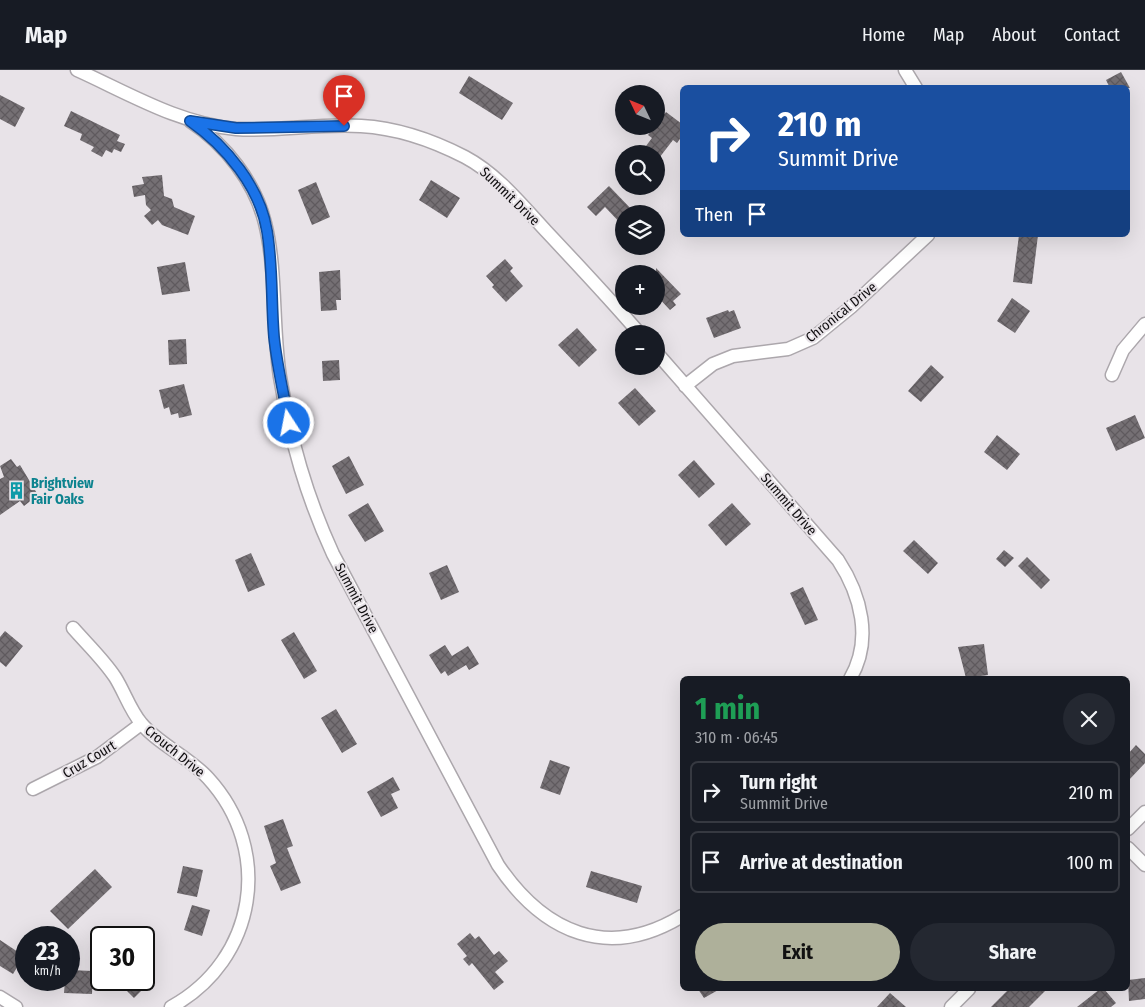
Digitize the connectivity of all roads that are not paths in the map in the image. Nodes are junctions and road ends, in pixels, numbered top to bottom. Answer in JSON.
{"nodes":[{"id":1,"x":77,"y":70,"type":"edge"},
{"id":2,"x":905,"y":70,"type":"edge"},
{"id":3,"x":914,"y":85,"type":"edge"},
{"id":4,"x":190,"y":121,"type":"junction"},
{"id":5,"x":926,"y":237,"type":"edge"},
{"id":6,"x":1145,"y":324,"type":"edge"},
{"id":7,"x":632,"y":325,"type":"edge"},
{"id":8,"x":665,"y":362,"type":"edge"},
{"id":9,"x":1112,"y":375,"type":"dead end"},
{"id":10,"x":686,"y":386,"type":"junction"},
{"id":11,"x":73,"y":628,"type":"dead end"},
{"id":12,"x":851,"y":676,"type":"edge"},
{"id":13,"x":141,"y":724,"type":"junction"},
{"id":14,"x":33,"y":789,"type":"dead end"},
{"id":15,"x":1145,"y":812,"type":"edge"},
{"id":16,"x":1130,"y":827,"type":"edge"},
{"id":17,"x":1130,"y":850,"type":"edge"},
{"id":18,"x":1145,"y":865,"type":"edge"},
{"id":19,"x":680,"y":917,"type":"edge"},
{"id":20,"x":967,"y":991,"type":"edge"},
{"id":21,"x":0,"y":997,"type":"edge"},
{"id":22,"x":16,"y":1007,"type":"edge"},
{"id":23,"x":171,"y":1007,"type":"edge"},
{"id":24,"x":951,"y":1007,"type":"edge"}],
"edges":[{"from":1,"to":4,"type":"street","name":"Summit Drive"},
{"from":2,"to":3,"type":"street"},
{"from":4,"to":7,"type":"street","name":"Summit Drive"},
{"from":4,"to":19,"type":"street","name":"Summit Drive"},
{"from":5,"to":10,"type":"street","name":"Chronical Drive"},
{"from":6,"to":9,"type":"street"},
{"from":8,"to":10,"type":"street","name":"Summit Drive"},
{"from":10,"to":12,"type":"street","name":"Summit Drive"},
{"from":11,"to":13,"type":"street","name":"Crouch Drive"},
{"from":13,"to":14,"type":"street","name":"Cruz Court"},
{"from":13,"to":23,"type":"street","name":"Crouch Drive"},
{"from":15,"to":16,"type":"street"},
{"from":17,"to":18,"type":"street"},
{"from":20,"to":24,"type":"street"},
{"from":21,"to":22,"type":"street"}]}
